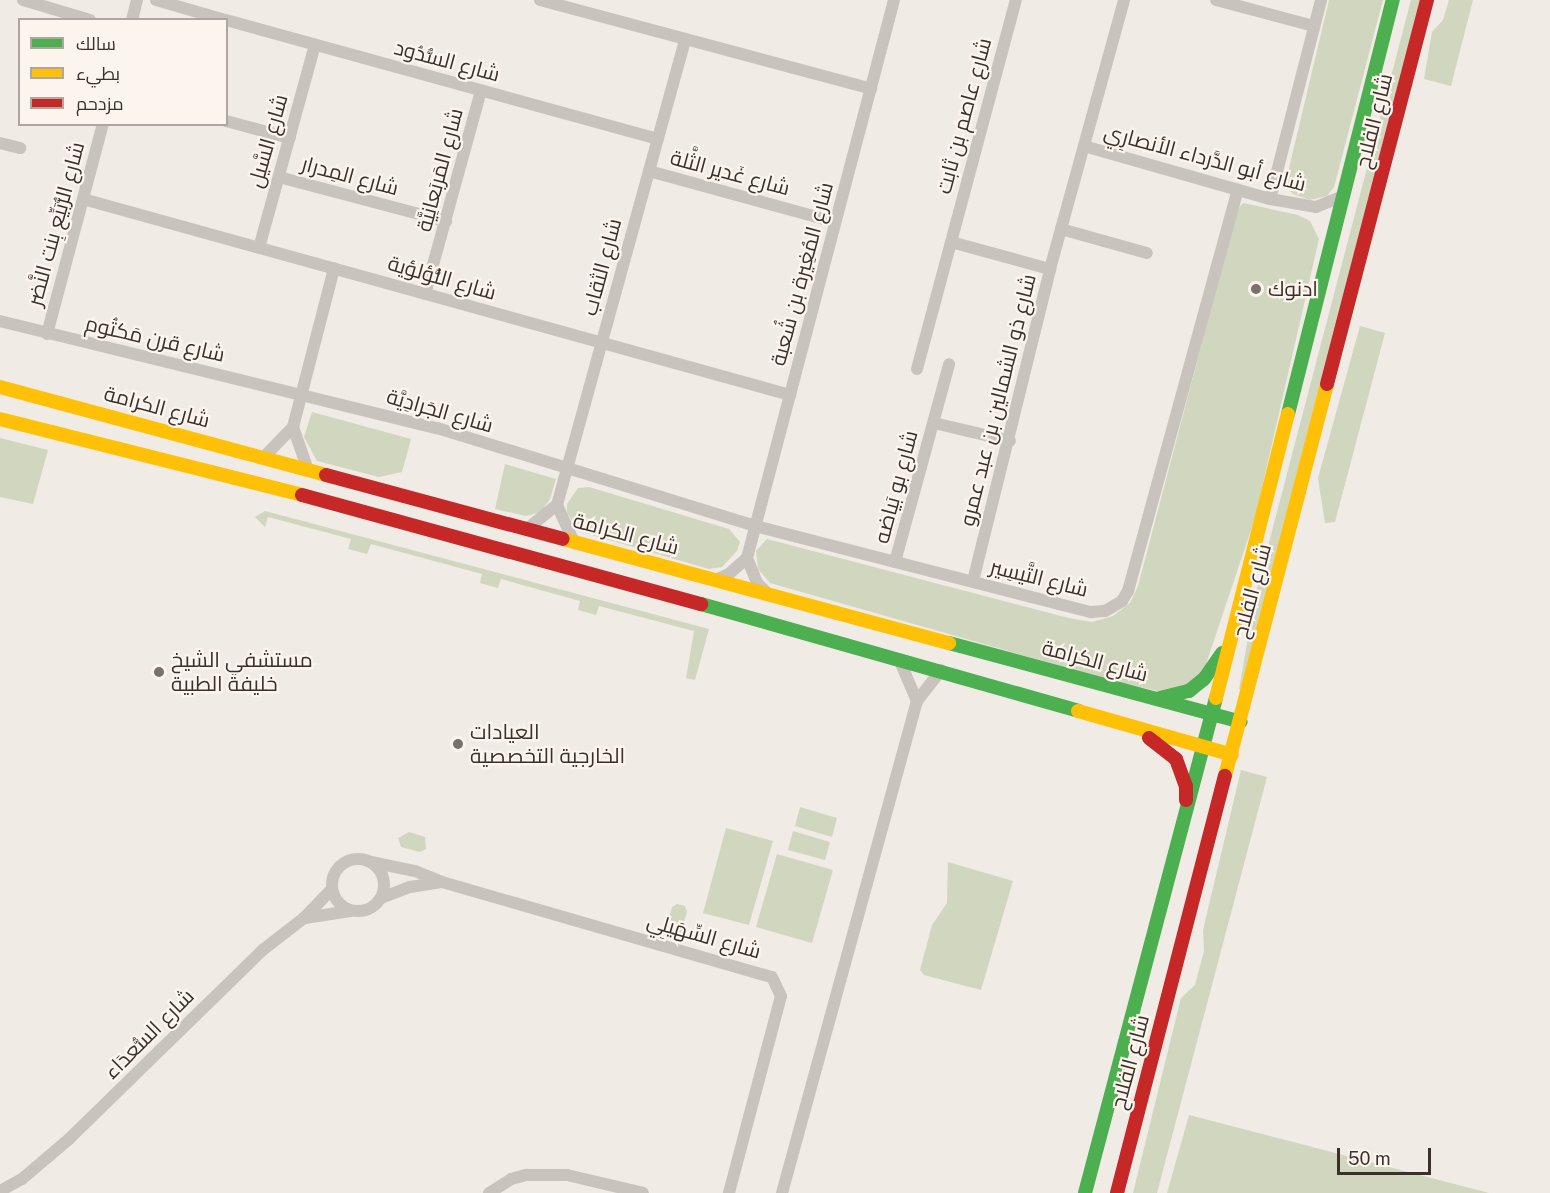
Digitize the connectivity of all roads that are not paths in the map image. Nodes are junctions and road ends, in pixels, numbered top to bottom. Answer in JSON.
{"nodes":[{"id":1,"x":23,"y":0,"type":"edge"},
{"id":2,"x":137,"y":0,"type":"edge"},
{"id":3,"x":156,"y":0,"type":"edge"},
{"id":4,"x":540,"y":0,"type":"edge"},
{"id":5,"x":894,"y":0,"type":"edge"},
{"id":6,"x":1016,"y":0,"type":"edge"},
{"id":7,"x":1124,"y":0,"type":"edge"},
{"id":8,"x":1216,"y":0,"type":"edge"},
{"id":9,"x":1321,"y":0,"type":"edge"},
{"id":10,"x":1393,"y":0,"type":"edge"},
{"id":11,"x":1427,"y":0,"type":"edge"},
{"id":12,"x":83,"y":18,"type":"edge"},
{"id":13,"x":132,"y":18,"type":"edge"},
{"id":14,"x":219,"y":18,"type":"edge"},
{"id":15,"x":228,"y":21,"type":"edge"},
{"id":16,"x":1314,"y":26,"type":"junction"},
{"id":17,"x":685,"y":39,"type":"junction"},
{"id":18,"x":315,"y":45,"type":"junction"},
{"id":19,"x":870,"y":89,"type":"junction"},
{"id":20,"x":482,"y":91,"type":"junction"},
{"id":21,"x":228,"y":122,"type":"edge"},
{"id":22,"x":102,"y":126,"type":"edge"},
{"id":23,"x":290,"y":138,"type":"junction"},
{"id":24,"x":658,"y":139,"type":"junction"},
{"id":25,"x":0,"y":143,"type":"edge"},
{"id":26,"x":1084,"y":146,"type":"junction"},
{"id":27,"x":20,"y":148,"type":"dead end"},
{"id":28,"x":649,"y":171,"type":"junction"},
{"id":29,"x":279,"y":177,"type":"junction"},
{"id":30,"x":1238,"y":190,"type":"junction"},
{"id":31,"x":1343,"y":196,"type":"junction"},
{"id":32,"x":83,"y":199,"type":"junction"},
{"id":33,"x":1270,"y":199,"type":"junction"},
{"id":34,"x":1316,"y":207,"type":"junction"},
{"id":35,"x":446,"y":221,"type":"junction"},
{"id":36,"x":835,"y":222,"type":"junction"},
{"id":37,"x":1061,"y":229,"type":"junction"},
{"id":38,"x":1333,"y":234,"type":"junction"},
{"id":39,"x":951,"y":242,"type":"junction"},
{"id":40,"x":259,"y":248,"type":"junction"},
{"id":41,"x":1147,"y":253,"type":"dead end"},
{"id":42,"x":334,"y":268,"type":"junction"},
{"id":43,"x":1050,"y":269,"type":"junction"},
{"id":44,"x":426,"y":294,"type":"junction"},
{"id":45,"x":0,"y":321,"type":"edge"},
{"id":46,"x":46,"y":334,"type":"junction"},
{"id":47,"x":602,"y":343,"type":"junction"},
{"id":48,"x":949,"y":364,"type":"dead end"},
{"id":49,"x":917,"y":369,"type":"dead end"},
{"id":50,"x":0,"y":387,"type":"edge"},
{"id":51,"x":302,"y":394,"type":"junction"},
{"id":52,"x":790,"y":395,"type":"junction"},
{"id":53,"x":0,"y":419,"type":"edge"},
{"id":54,"x":934,"y":423,"type":"junction"},
{"id":55,"x":293,"y":427,"type":"junction"},
{"id":56,"x":1010,"y":441,"type":"junction"},
{"id":57,"x":263,"y":458,"type":"junction"},
{"id":58,"x":567,"y":469,"type":"junction"},
{"id":59,"x":308,"y":470,"type":"junction"},
{"id":60,"x":557,"y":505,"type":"junction"},
{"id":61,"x":755,"y":526,"type":"junction"},
{"id":62,"x":527,"y":530,"type":"junction"},
{"id":63,"x":574,"y":542,"type":"junction"},
{"id":64,"x":747,"y":558,"type":"junction"},
{"id":65,"x":895,"y":562,"type":"junction"},
{"id":66,"x":715,"y":580,"type":"junction"},
{"id":67,"x":974,"y":581,"type":"junction"},
{"id":68,"x":769,"y":595,"type":"junction"},
{"id":69,"x":1228,"y":644,"type":"junction"},
{"id":70,"x":899,"y":659,"type":"junction"},
{"id":71,"x":941,"y":670,"type":"junction"},
{"id":72,"x":1142,"y":696,"type":"junction"},
{"id":73,"x":916,"y":701,"type":"junction"},
{"id":74,"x":1211,"y":714,"type":"junction"},
{"id":75,"x":1240,"y":722,"type":"junction"},
{"id":76,"x":1135,"y":729,"type":"junction"},
{"id":77,"x":1203,"y":747,"type":"junction"},
{"id":78,"x":1232,"y":755,"type":"junction"},
{"id":79,"x":1187,"y":813,"type":"junction"},
{"id":80,"x":370,"y":862,"type":"junction"},
{"id":81,"x":442,"y":882,"type":"junction"},
{"id":82,"x":332,"y":889,"type":"junction"},
{"id":83,"x":381,"y":898,"type":"junction"},
{"id":84,"x":352,"y":911,"type":"junction"},
{"id":85,"x":304,"y":918,"type":"junction"},
{"id":86,"x":22,"y":1179,"type":"junction"},
{"id":87,"x":0,"y":1191,"type":"edge"},
{"id":88,"x":14,"y":1193,"type":"edge"},
{"id":89,"x":489,"y":1193,"type":"edge"},
{"id":90,"x":643,"y":1193,"type":"edge"},
{"id":91,"x":729,"y":1193,"type":"edge"},
{"id":92,"x":782,"y":1193,"type":"edge"},
{"id":93,"x":1085,"y":1193,"type":"edge"},
{"id":94,"x":1117,"y":1193,"type":"edge"}],
"edges":[{"from":1,"to":12,"type":"street"},
{"from":2,"to":13,"type":"street"},
{"from":3,"to":14,"type":"street","name":"شارع السُّدُود"},
{"from":4,"to":17,"type":"street"},
{"from":5,"to":19,"type":"street","name":"شارع المُغِيرة بن شُعبة"},
{"from":6,"to":39,"type":"street","name":"شارع عاصم بن ثابت"},
{"from":7,"to":26,"type":"street","name":"شارع ذو الشمالين بن عبد عمرو"},
{"from":8,"to":16,"type":"street"},
{"from":9,"to":16,"type":"street"},
{"from":10,"to":31,"type":"main road","name":"شارع الفلاح"},
{"from":11,"to":75,"type":"main road","name":"شارع الفلاح"},
{"from":15,"to":18,"type":"street","name":"شارع السُّدُود"},
{"from":16,"to":33,"type":"street"},
{"from":17,"to":19,"type":"street"},
{"from":17,"to":24,"type":"street","name":"شارع الثقاب"},
{"from":18,"to":20,"type":"street","name":"شارع السُّدُود"},
{"from":18,"to":23,"type":"street","name":"شارع السَّيل"},
{"from":19,"to":36,"type":"street","name":"شارع المُغِيرة بن شُعبة"},
{"from":20,"to":24,"type":"street","name":"شارع السُّدُود"},
{"from":20,"to":35,"type":"street","name":"شارع المَربَعانِيَّة"},
{"from":21,"to":23,"type":"street"},
{"from":22,"to":32,"type":"street","name":"شارع الرُّبَيِّع بِنت النَّضر"},
{"from":23,"to":29,"type":"street","name":"شارع السَّيل"},
{"from":24,"to":28,"type":"street","name":"شارع الثقاب"},
{"from":25,"to":27,"type":"street"},
{"from":26,"to":30,"type":"street","name":"شارع أبو الدَّرداء الأنصارِي"},
{"from":26,"to":37,"type":"street","name":"شارع ذو الشمالين بن عبد عمرو"},
{"from":28,"to":36,"type":"street","name":"شارع غَدير الثَّلة"},
{"from":28,"to":47,"type":"street","name":"شارع الثقاب"},
{"from":29,"to":35,"type":"street","name":"شارع المِدرار"},
{"from":29,"to":40,"type":"street","name":"شارع السَّيل"},
{"from":30,"to":33,"type":"street","name":"شارع أبو الدَّرداء الأنصارِي"},
{"from":30,"to":67,"type":"street","name":"شارع التَّيسِير"},
{"from":31,"to":34,"type":"street","name":"شارع أبو الدَّرداء الأنصارِي"},
{"from":31,"to":38,"type":"main road","name":"شارع الفلاح"},
{"from":32,"to":40,"type":"street","name":"شارع اللُّؤلؤية"},
{"from":32,"to":46,"type":"street","name":"شارع الرُّبَيِّع بِنت النَّضر"},
{"from":33,"to":34,"type":"street","name":"شارع أبو الدَّرداء الأنصارِي"},
{"from":34,"to":38,"type":"street","name":"شارع أبو الدَّرداء الأنصارِي"},
{"from":35,"to":44,"type":"street","name":"شارع المَربَعانِيَّة"},
{"from":36,"to":52,"type":"street","name":"شارع المُغِيرة بن شُعبة"},
{"from":37,"to":41,"type":"street"},
{"from":37,"to":43,"type":"street","name":"شارع ذو الشمالين بن عبد عمرو"},
{"from":38,"to":69,"type":"main road","name":"شارع الفلاح"},
{"from":39,"to":43,"type":"street"},
{"from":39,"to":49,"type":"street","name":"شارع عاصم بن ثابت"},
{"from":40,"to":42,"type":"street","name":"شارع اللُّؤلؤية"},
{"from":42,"to":44,"type":"street","name":"شارع اللُّؤلؤية"},
{"from":42,"to":51,"type":"street"},
{"from":43,"to":56,"type":"street","name":"شارع ذو الشمالين بن عبد عمرو"},
{"from":44,"to":47,"type":"street","name":"شارع اللُّؤلؤية"},
{"from":45,"to":46,"type":"street","name":"شارع قرن مَكتُوم"},
{"from":46,"to":51,"type":"street","name":"شارع قرن مَكتُوم"},
{"from":47,"to":52,"type":"street","name":"شارع اللُّؤلؤية"},
{"from":47,"to":58,"type":"street","name":"شارع الثقاب"},
{"from":48,"to":54,"type":"street","name":"شارع بو بَياضه"},
{"from":50,"to":57,"type":"main road","name":"شارع الكرامة"},
{"from":51,"to":55,"type":"street"},
{"from":51,"to":58,"type":"street","name":"شارع الجَرادِيَّة"},
{"from":52,"to":61,"type":"street","name":"شارع المُغِيرة بن شُعبة"},
{"from":53,"to":70,"type":"main road"},
{"from":54,"to":56,"type":"street","name":"شارع بو بَياضه"},
{"from":54,"to":65,"type":"street","name":"شارع بو بَياضه"},
{"from":55,"to":57,"type":"street"},
{"from":55,"to":59,"type":"street"},
{"from":56,"to":67,"type":"street","name":"شارع ذو الشمالين بن عبد عمرو"},
{"from":57,"to":59,"type":"main road","name":"شارع الكرامة"},
{"from":58,"to":60,"type":"street","name":"شارع الثقاب"},
{"from":58,"to":61,"type":"street","name":"شارع التَّيسِير"},
{"from":59,"to":62,"type":"main road","name":"شارع الكرامة"},
{"from":60,"to":62,"type":"street"},
{"from":60,"to":63,"type":"street"},
{"from":61,"to":64,"type":"street","name":"شارع المُغِيرة بن شُعبة"},
{"from":61,"to":65,"type":"street","name":"شارع التَّيسِير"},
{"from":62,"to":63,"type":"main road","name":"شارع الكرامة"},
{"from":63,"to":66,"type":"main road","name":"شارع الكرامة"},
{"from":64,"to":66,"type":"street"},
{"from":64,"to":68,"type":"street"},
{"from":65,"to":67,"type":"street","name":"شارع التَّيسِير"},
{"from":66,"to":68,"type":"main road","name":"شارع الكرامة"},
{"from":68,"to":72,"type":"main road","name":"شارع الكرامة"},
{"from":69,"to":72,"type":"main road"},
{"from":69,"to":74,"type":"main road","name":"شارع الفلاح"},
{"from":70,"to":71,"type":"main road"},
{"from":70,"to":73,"type":"street"},
{"from":71,"to":73,"type":"street"},
{"from":71,"to":76,"type":"main road"},
{"from":72,"to":74,"type":"main road","name":"شارع الكرامة"},
{"from":73,"to":92,"type":"street"},
{"from":74,"to":75,"type":"main road","name":"شارع الكرامة"},
{"from":74,"to":77,"type":"main road","name":"شارع الفلاح"},
{"from":75,"to":78,"type":"main road","name":"شارع الفلاح"},
{"from":76,"to":77,"type":"main road"},
{"from":76,"to":79,"type":"main road"},
{"from":77,"to":78,"type":"main road"},
{"from":77,"to":79,"type":"main road","name":"شارع الفلاح"},
{"from":78,"to":94,"type":"main road","name":"شارع الفلاح"},
{"from":79,"to":93,"type":"main road","name":"شارع الفلاح"},
{"from":80,"to":81,"type":"street","name":"شارع السِّهَيلِي"},
{"from":80,"to":82,"type":"street"},
{"from":80,"to":83,"type":"street"},
{"from":81,"to":83,"type":"street","name":"شارع السِّهَيلِي"},
{"from":81,"to":91,"type":"street","name":"شارع السِّهَيلِي"},
{"from":82,"to":84,"type":"street"},
{"from":82,"to":85,"type":"street","name":"شارع السُّعدَاء"},
{"from":83,"to":84,"type":"street"},
{"from":84,"to":85,"type":"street","name":"شارع السُّعدَاء"},
{"from":85,"to":86,"type":"street","name":"شارع السُّعدَاء"},
{"from":86,"to":87,"type":"street","name":"شارع السُّعدَاء"},
{"from":86,"to":88,"type":"street","name":"شارع السُّعدَاء"},
{"from":89,"to":90,"type":"street"}]}
